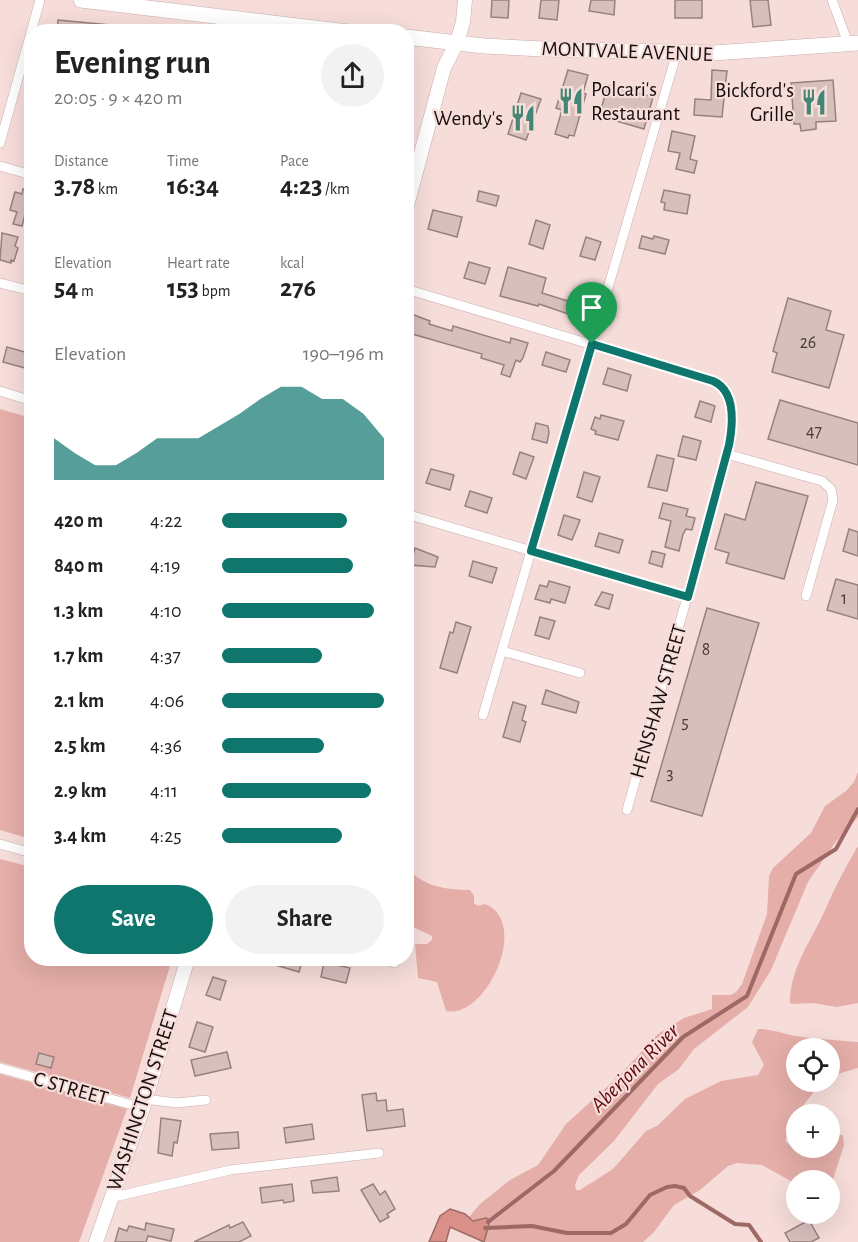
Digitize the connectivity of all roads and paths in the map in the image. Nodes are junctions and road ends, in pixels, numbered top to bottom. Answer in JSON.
{"nodes":[{"id":1,"x":40,"y":0,"type":"edge"},
{"id":2,"x":81,"y":0,"type":"edge"},
{"id":3,"x":465,"y":0,"type":"edge"},
{"id":4,"x":832,"y":0,"type":"edge"},
{"id":5,"x":33,"y":24,"type":"edge"},
{"id":6,"x":281,"y":24,"type":"edge"},
{"id":7,"x":414,"y":38,"type":"edge"},
{"id":8,"x":457,"y":42,"type":"junction"},
{"id":9,"x":855,"y":42,"type":"edge"},
{"id":10,"x":677,"y":52,"type":"junction"},
{"id":11,"x":24,"y":57,"type":"edge"},
{"id":12,"x":0,"y":143,"type":"edge"},
{"id":13,"x":0,"y":166,"type":"edge"},
{"id":14,"x":24,"y":173,"type":"edge"},
{"id":15,"x":414,"y":177,"type":"edge"},
{"id":16,"x":0,"y":283,"type":"edge"},
{"id":17,"x":24,"y":289,"type":"edge"},
{"id":18,"x":414,"y":291,"type":"edge"},
{"id":19,"x":592,"y":344,"type":"junction"},
{"id":20,"x":0,"y":391,"type":"edge"},
{"id":21,"x":24,"y":398,"type":"edge"},
{"id":22,"x":727,"y":454,"type":"junction"},
{"id":23,"x":414,"y":515,"type":"edge"},
{"id":24,"x":531,"y":551,"type":"junction"},
{"id":25,"x":806,"y":596,"type":"dead end"},
{"id":26,"x":688,"y":597,"type":"junction"},
{"id":27,"x":502,"y":651,"type":"junction"},
{"id":28,"x":580,"y":674,"type":"dead end"},
{"id":29,"x":483,"y":715,"type":"dead end"},
{"id":30,"x":627,"y":810,"type":"dead end"},
{"id":31,"x":0,"y":844,"type":"edge"},
{"id":32,"x":24,"y":851,"type":"edge"},
{"id":33,"x":186,"y":966,"type":"edge"},
{"id":34,"x":0,"y":1068,"type":"edge"},
{"id":35,"x":206,"y":1100,"type":"dead end"},
{"id":36,"x":144,"y":1103,"type":"junction"},
{"id":37,"x":379,"y":1153,"type":"dead end"},
{"id":38,"x":110,"y":1198,"type":"junction"},
{"id":39,"x":96,"y":1242,"type":"edge"}],
"edges":[{"from":1,"to":5,"type":"street"},
{"from":2,"to":6,"type":"main road"},
{"from":3,"to":8,"type":"main road"},
{"from":4,"to":9,"type":"street"},
{"from":7,"to":8,"type":"main road","name":"MONTVALE AVENUE"},
{"from":8,"to":10,"type":"main road","name":"MONTVALE AVENUE"},
{"from":8,"to":15,"type":"main road"},
{"from":9,"to":10,"type":"main road","name":"MONTVALE AVENUE"},
{"from":10,"to":19,"type":"street"},
{"from":11,"to":12,"type":"street"},
{"from":13,"to":14,"type":"street"},
{"from":16,"to":17,"type":"street"},
{"from":18,"to":19,"type":"street"},
{"from":19,"to":22,"type":"street","name":"HENSHAW STREET"},
{"from":19,"to":24,"type":"street"},
{"from":20,"to":21,"type":"street"},
{"from":22,"to":25,"type":"street"},
{"from":22,"to":26,"type":"street","name":"HENSHAW STREET"},
{"from":23,"to":24,"type":"street"},
{"from":24,"to":26,"type":"street"},
{"from":24,"to":27,"type":"street"},
{"from":26,"to":30,"type":"street","name":"HENSHAW STREET"},
{"from":27,"to":28,"type":"street"},
{"from":27,"to":29,"type":"street"},
{"from":31,"to":32,"type":"street"},
{"from":33,"to":36,"type":"main road","name":"WASHINGTON STREET"},
{"from":34,"to":36,"type":"street","name":"C STREET"},
{"from":35,"to":36,"type":"street","name":"C STREET"},
{"from":36,"to":38,"type":"main road","name":"WASHINGTON STREET"},
{"from":37,"to":38,"type":"street"},
{"from":38,"to":39,"type":"main road","name":"WASHINGTON STREET"}]}
